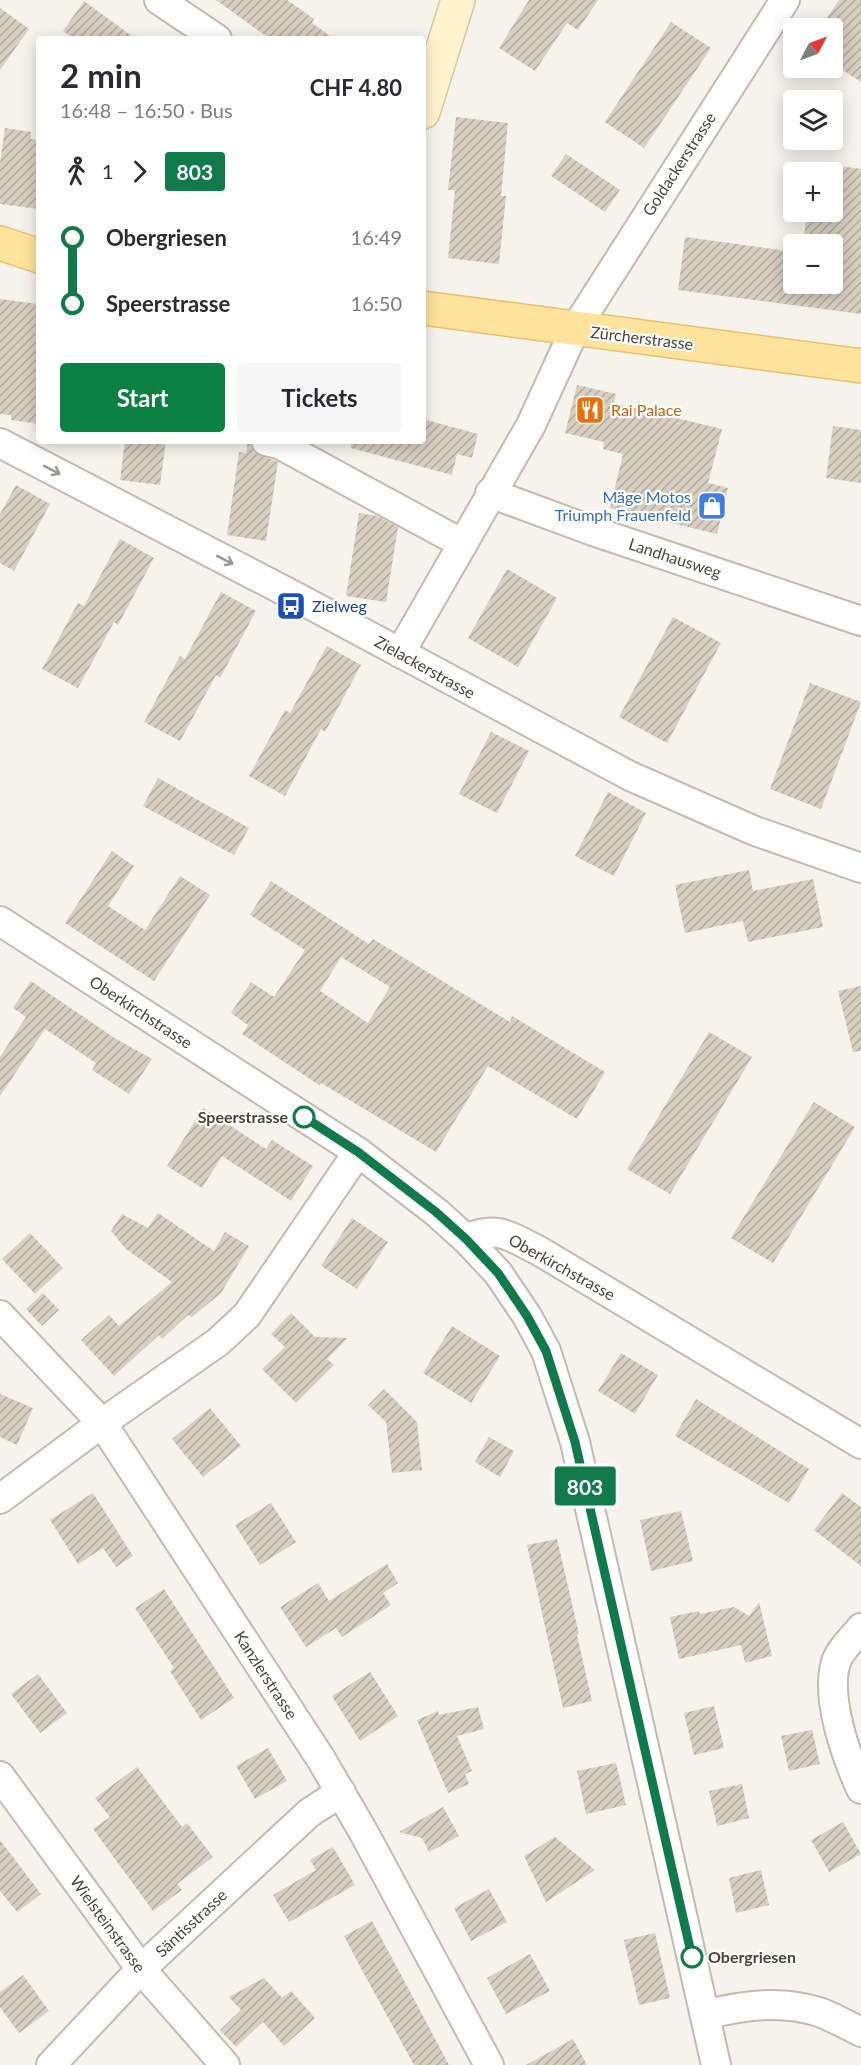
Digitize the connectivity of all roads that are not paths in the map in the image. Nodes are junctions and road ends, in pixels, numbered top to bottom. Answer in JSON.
{"nodes":[{"id":1,"x":159,"y":0,"type":"edge"},
{"id":2,"x":458,"y":0,"type":"edge"},
{"id":3,"x":785,"y":0,"type":"edge"},
{"id":4,"x":213,"y":36,"type":"edge"},
{"id":5,"x":426,"y":102,"type":"edge"},
{"id":6,"x":0,"y":243,"type":"edge"},
{"id":7,"x":0,"y":255,"type":"edge"},
{"id":8,"x":36,"y":256,"type":"edge"},
{"id":9,"x":36,"y":257,"type":"edge"},
{"id":10,"x":426,"y":308,"type":"edge"},
{"id":11,"x":575,"y":329,"type":"junction"},
{"id":12,"x":861,"y":366,"type":"edge"},
{"id":13,"x":0,"y":443,"type":"edge"},
{"id":14,"x":279,"y":444,"type":"edge"},
{"id":15,"x":490,"y":493,"type":"junction"},
{"id":16,"x":463,"y":544,"type":"junction"},
{"id":17,"x":861,"y":621,"type":"edge"},
{"id":18,"x":400,"y":653,"type":"junction"},
{"id":19,"x":861,"y":868,"type":"edge"},
{"id":20,"x":0,"y":921,"type":"edge"},
{"id":21,"x":358,"y":1152,"type":"junction"},
{"id":22,"x":466,"y":1239,"type":"junction"},
{"id":23,"x":0,"y":1315,"type":"edge"},
{"id":24,"x":102,"y":1423,"type":"junction"},
{"id":25,"x":861,"y":1444,"type":"edge"},
{"id":26,"x":0,"y":1499,"type":"edge"},
{"id":27,"x":861,"y":1628,"type":"edge"},
{"id":28,"x":0,"y":1776,"type":"edge"},
{"id":29,"x":861,"y":1789,"type":"edge"},
{"id":30,"x":341,"y":1792,"type":"junction"},
{"id":31,"x":141,"y":1969,"type":"junction"},
{"id":32,"x":705,"y":2015,"type":"junction"},
{"id":33,"x":861,"y":2032,"type":"edge"},
{"id":34,"x":51,"y":2065,"type":"edge"},
{"id":35,"x":225,"y":2065,"type":"edge"},
{"id":36,"x":489,"y":2065,"type":"edge"},
{"id":37,"x":716,"y":2065,"type":"edge"}],
"edges":[{"from":1,"to":4,"type":"street"},
{"from":2,"to":5,"type":"street"},
{"from":3,"to":11,"type":"street","name":"Goldackerstrasse"},
{"from":6,"to":8,"type":"main road"},
{"from":7,"to":9,"type":"main road"},
{"from":10,"to":11,"type":"main road","name":"Zürcherstrasse"},
{"from":11,"to":12,"type":"main road","name":"Zürcherstrasse"},
{"from":11,"to":15,"type":"street"},
{"from":13,"to":18,"type":"street","name":"Zielackerstrasse","one_way":true},
{"from":14,"to":16,"type":"street"},
{"from":15,"to":16,"type":"street"},
{"from":15,"to":17,"type":"street","name":"Landhausweg"},
{"from":16,"to":18,"type":"street"},
{"from":18,"to":19,"type":"street","name":"Zielackerstrasse"},
{"from":20,"to":21,"type":"street","name":"Oberkirchstrasse"},
{"from":21,"to":22,"type":"street","name":"Oberkirchstrasse"},
{"from":21,"to":24,"type":"street"},
{"from":22,"to":25,"type":"street","name":"Oberkirchstrasse"},
{"from":22,"to":32,"type":"street"},
{"from":23,"to":24,"type":"street","name":"Kanzlerstrasse"},
{"from":24,"to":26,"type":"street"},
{"from":24,"to":30,"type":"street","name":"Kanzlerstrasse"},
{"from":27,"to":29,"type":"street"},
{"from":28,"to":31,"type":"street","name":"Wielsteinstrasse"},
{"from":30,"to":31,"type":"street","name":"Säntisstrasse"},
{"from":30,"to":36,"type":"street","name":"Kanzlerstrasse"},
{"from":31,"to":34,"type":"street","name":"Säntisstrasse"},
{"from":31,"to":35,"type":"street","name":"Wielsteinstrasse"},
{"from":32,"to":33,"type":"street"},
{"from":32,"to":37,"type":"street"}]}
